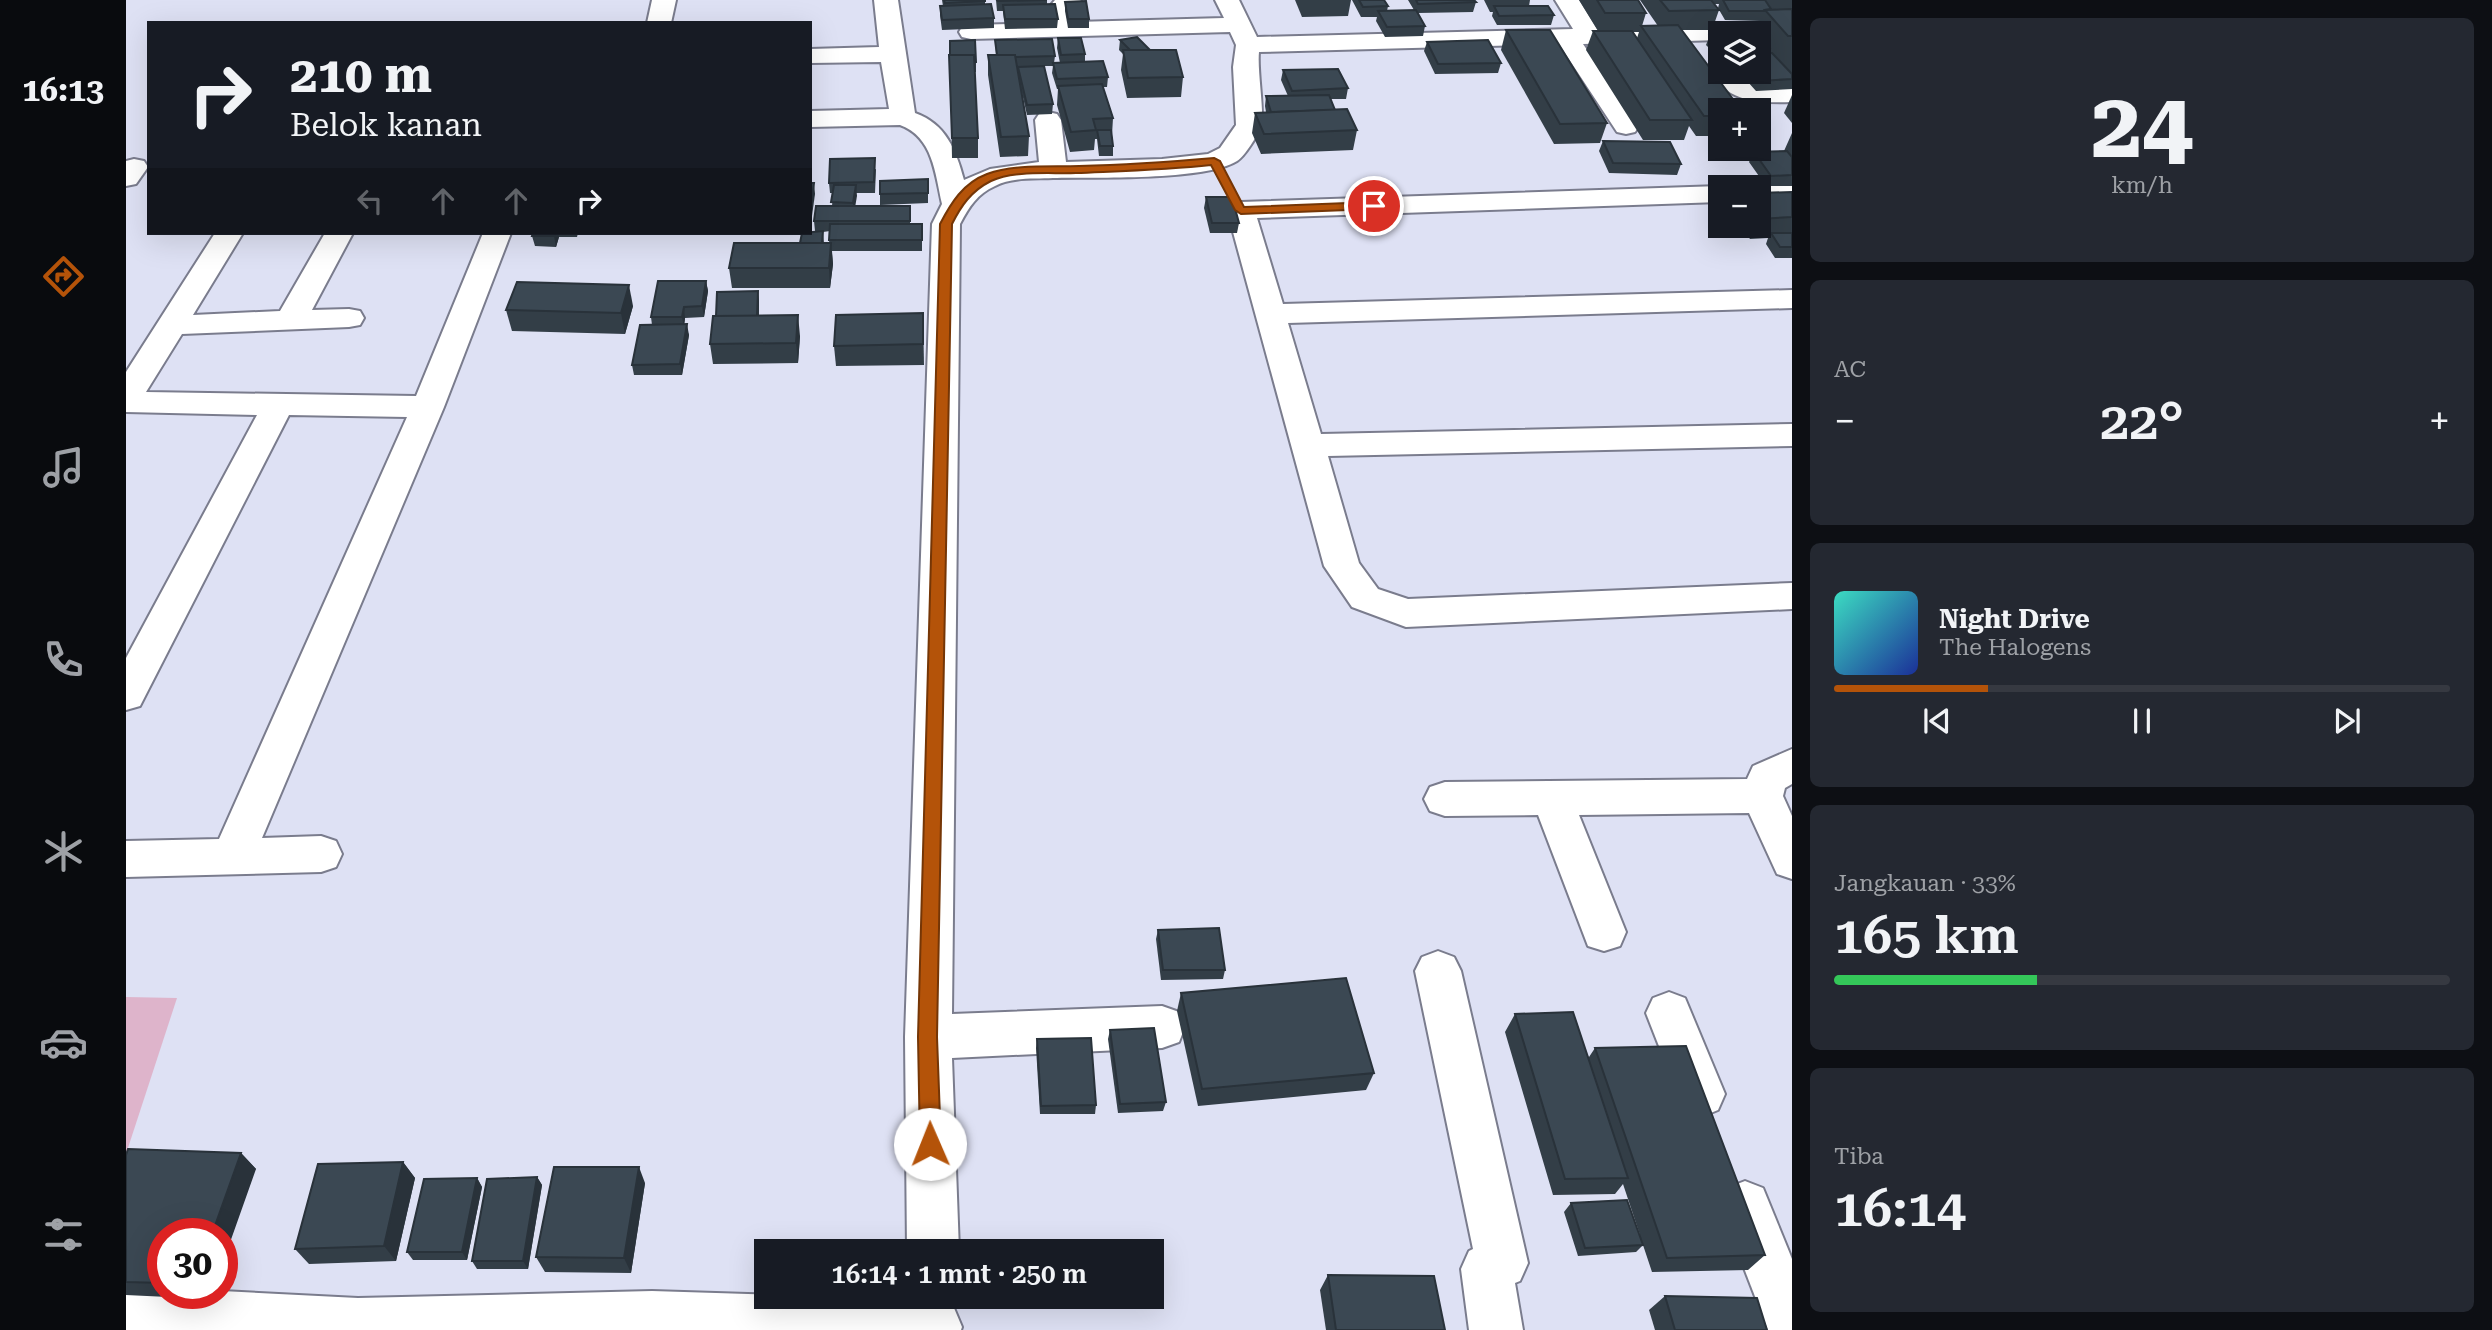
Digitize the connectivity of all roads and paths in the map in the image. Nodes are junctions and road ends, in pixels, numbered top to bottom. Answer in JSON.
{"nodes":[{"id":1,"x":664,"y":0,"type":"edge"},
{"id":2,"x":886,"y":0,"type":"edge"},
{"id":3,"x":1069,"y":0,"type":"edge"},
{"id":4,"x":1567,"y":0,"type":"edge"},
{"id":5,"x":1704,"y":8,"type":"edge"},
{"id":6,"x":659,"y":21,"type":"edge"},
{"id":7,"x":1714,"y":21,"type":"edge"},
{"id":8,"x":1238,"y":23,"type":"edge"},
{"id":9,"x":1792,"y":30,"type":"edge"},
{"id":10,"x":1063,"y":31,"type":"junction"},
{"id":11,"x":1771,"y":31,"type":"edge"},
{"id":12,"x":971,"y":32,"type":"edge"},
{"id":13,"x":1708,"y":34,"type":"edge"},
{"id":14,"x":1691,"y":35,"type":"junction"},
{"id":15,"x":1578,"y":37,"type":"junction"},
{"id":16,"x":892,"y":54,"type":"junction"},
{"id":17,"x":812,"y":55,"type":"edge"},
{"id":18,"x":1708,"y":55,"type":"edge"},
{"id":19,"x":1732,"y":84,"type":"edge"},
{"id":20,"x":1792,"y":94,"type":"edge"},
{"id":21,"x":903,"y":117,"type":"junction"},
{"id":22,"x":812,"y":119,"type":"edge"},
{"id":23,"x":1048,"y":120,"type":"edge"},
{"id":24,"x":1626,"y":126,"type":"dead end"},
{"id":25,"x":1214,"y":161,"type":"junction"},
{"id":26,"x":1053,"y":170,"type":"junction"},
{"id":27,"x":1792,"y":191,"type":"edge"},
{"id":28,"x":1771,"y":192,"type":"edge"},
{"id":29,"x":1708,"y":194,"type":"edge"},
{"id":30,"x":956,"y":204,"type":"junction"},
{"id":31,"x":1241,"y":210,"type":"junction"},
{"id":32,"x":228,"y":235,"type":"edge"},
{"id":33,"x":338,"y":235,"type":"edge"},
{"id":34,"x":496,"y":235,"type":"edge"},
{"id":35,"x":1792,"y":299,"type":"edge"},
{"id":36,"x":1269,"y":314,"type":"junction"},
{"id":37,"x":349,"y":318,"type":"dead end"},
{"id":38,"x":290,"y":320,"type":"junction"},
{"id":39,"x":170,"y":325,"type":"junction"},
{"id":40,"x":126,"y":400,"type":"edge"},
{"id":41,"x":278,"y":405,"type":"junction"},
{"id":42,"x":428,"y":408,"type":"junction"},
{"id":43,"x":1792,"y":435,"type":"edge"},
{"id":44,"x":1307,"y":445,"type":"junction"},
{"id":45,"x":1792,"y":596,"type":"edge"},
{"id":46,"x":126,"y":695,"type":"edge"},
{"id":47,"x":1792,"y":765,"type":"edge"},
{"id":48,"x":1762,"y":796,"type":"junction"},
{"id":49,"x":1445,"y":799,"type":"dead end"},
{"id":50,"x":1552,"y":799,"type":"junction"},
{"id":51,"x":321,"y":854,"type":"dead end"},
{"id":52,"x":233,"y":856,"type":"junction"},
{"id":53,"x":126,"y":859,"type":"edge"},
{"id":54,"x":1792,"y":861,"type":"edge"},
{"id":55,"x":1604,"y":932,"type":"dead end"},
{"id":56,"x":1438,"y":971,"type":"dead end"},
{"id":57,"x":1670,"y":1013,"type":"dead end"},
{"id":58,"x":1162,"y":1027,"type":"dead end"},
{"id":59,"x":928,"y":1037,"type":"junction"},
{"id":60,"x":933,"y":1239,"type":"edge"},
{"id":61,"x":132,"y":1312,"type":"dead end"},
{"id":62,"x":934,"y":1318,"type":"edge"},
{"id":63,"x":1792,"y":1324,"type":"edge"},
{"id":64,"x":357,"y":1327,"type":"edge"},
{"id":65,"x":1496,"y":1330,"type":"edge"}],
"edges":[{"from":1,"to":6,"type":"street"},
{"from":2,"to":16,"type":"street"},
{"from":3,"to":10,"type":"street"},
{"from":4,"to":15,"type":"street"},
{"from":5,"to":7,"type":"street"},
{"from":8,"to":10,"type":"street"},
{"from":8,"to":15,"type":"street"},
{"from":8,"to":25,"type":"street"},
{"from":9,"to":11,"type":"street"},
{"from":10,"to":12,"type":"street"},
{"from":13,"to":14,"type":"street"},
{"from":14,"to":15,"type":"street"},
{"from":14,"to":18,"type":"street"},
{"from":15,"to":24,"type":"street"},
{"from":16,"to":17,"type":"street"},
{"from":16,"to":21,"type":"street"},
{"from":19,"to":20,"type":"street"},
{"from":21,"to":22,"type":"street"},
{"from":21,"to":30,"type":"street"},
{"from":23,"to":26,"type":"street"},
{"from":25,"to":26,"type":"street"},
{"from":25,"to":31,"type":"street"},
{"from":26,"to":30,"type":"street"},
{"from":27,"to":28,"type":"street"},
{"from":29,"to":31,"type":"street"},
{"from":30,"to":59,"type":"street"},
{"from":31,"to":36,"type":"street"},
{"from":32,"to":39,"type":"street"},
{"from":33,"to":38,"type":"street"},
{"from":34,"to":42,"type":"street"},
{"from":35,"to":36,"type":"street"},
{"from":36,"to":44,"type":"street"},
{"from":37,"to":38,"type":"street"},
{"from":38,"to":39,"type":"street"},
{"from":39,"to":40,"type":"street"},
{"from":40,"to":41,"type":"street"},
{"from":41,"to":42,"type":"street"},
{"from":41,"to":46,"type":"street"},
{"from":42,"to":52,"type":"street"},
{"from":43,"to":44,"type":"street"},
{"from":44,"to":45,"type":"street"},
{"from":47,"to":48,"type":"street"},
{"from":48,"to":50,"type":"street"},
{"from":48,"to":54,"type":"street"},
{"from":49,"to":50,"type":"street"},
{"from":50,"to":55,"type":"street"},
{"from":51,"to":52,"type":"street"},
{"from":52,"to":53,"type":"street"},
{"from":56,"to":65,"type":"street"},
{"from":57,"to":63,"type":"street"},
{"from":58,"to":59,"type":"street"},
{"from":59,"to":60,"type":"street"},
{"from":61,"to":64,"type":"street"},
{"from":62,"to":64,"type":"street"}]}
